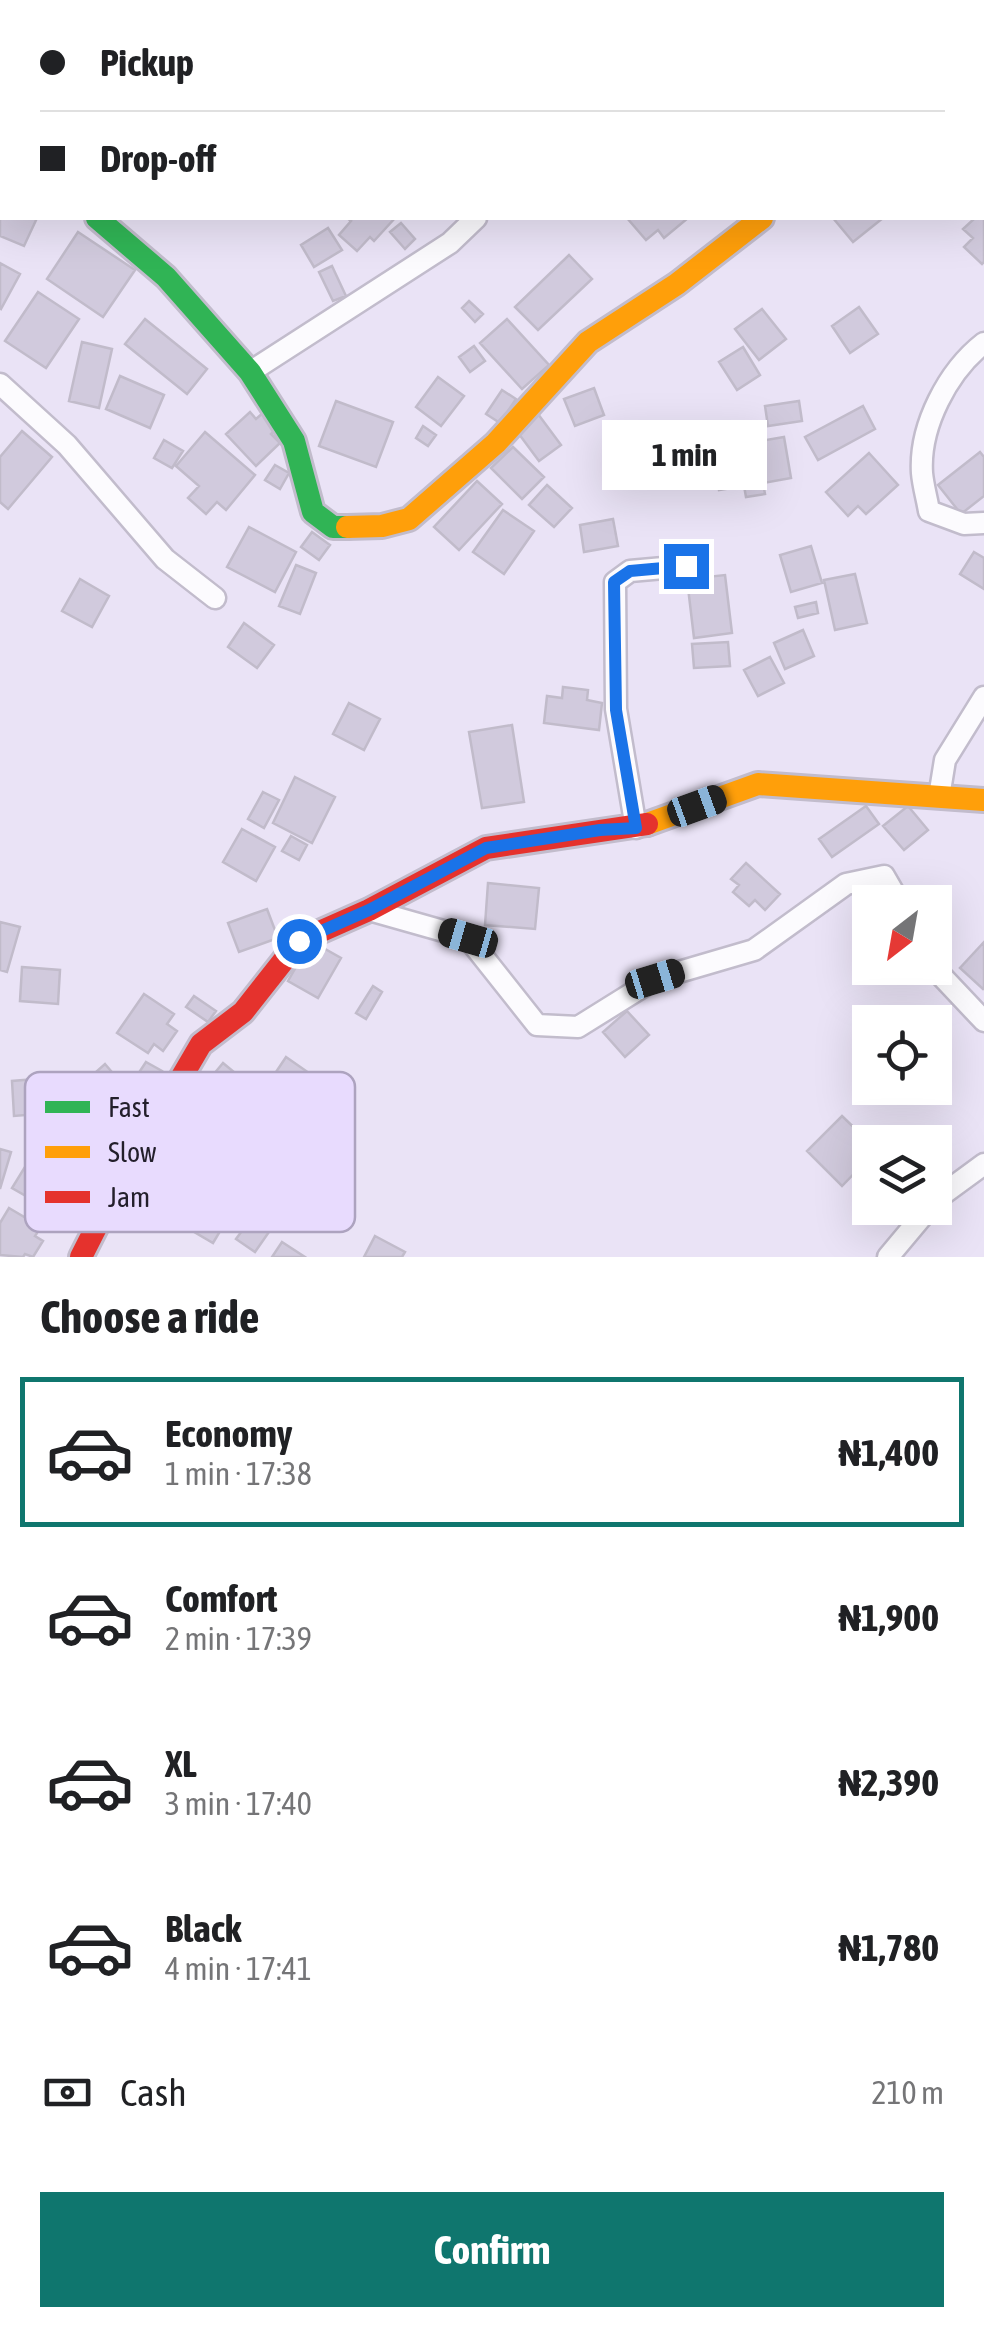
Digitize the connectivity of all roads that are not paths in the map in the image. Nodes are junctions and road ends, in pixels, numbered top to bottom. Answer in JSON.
{"nodes":[{"id":1,"x":99,"y":220,"type":"edge"},
{"id":2,"x":474,"y":220,"type":"edge"},
{"id":3,"x":759,"y":220,"type":"edge"},
{"id":4,"x":984,"y":343,"type":"edge"},
{"id":5,"x":250,"y":372,"type":"junction"},
{"id":6,"x":0,"y":384,"type":"edge"},
{"id":7,"x":984,"y":523,"type":"edge"},
{"id":8,"x":686,"y":566,"type":"dead end"},
{"id":9,"x":215,"y":598,"type":"dead end"},
{"id":10,"x":984,"y":697,"type":"edge"},
{"id":11,"x":938,"y":797,"type":"junction"},
{"id":12,"x":984,"y":800,"type":"edge"},
{"id":13,"x":636,"y":828,"type":"junction"},
{"id":14,"x":889,"y":885,"type":"edge"},
{"id":15,"x":369,"y":910,"type":"junction"},
{"id":16,"x":950,"y":985,"type":"edge"},
{"id":17,"x":984,"y":1021,"type":"edge"},
{"id":18,"x":185,"y":1072,"type":"edge"},
{"id":19,"x":984,"y":1164,"type":"edge"},
{"id":20,"x":952,"y":1188,"type":"edge"},
{"id":21,"x":915,"y":1225,"type":"edge"},
{"id":22,"x":94,"y":1232,"type":"edge"},
{"id":23,"x":81,"y":1257,"type":"edge"},
{"id":24,"x":888,"y":1257,"type":"edge"}],
"edges":[{"from":1,"to":5,"type":"street"},
{"from":2,"to":5,"type":"street"},
{"from":3,"to":5,"type":"street"},
{"from":4,"to":7,"type":"street"},
{"from":6,"to":9,"type":"street"},
{"from":8,"to":13,"type":"street"},
{"from":10,"to":11,"type":"street"},
{"from":11,"to":12,"type":"street"},
{"from":11,"to":13,"type":"street"},
{"from":13,"to":15,"type":"street"},
{"from":14,"to":15,"type":"street"},
{"from":15,"to":18,"type":"street"},
{"from":16,"to":17,"type":"street"},
{"from":19,"to":20,"type":"street"},
{"from":21,"to":24,"type":"street"},
{"from":22,"to":23,"type":"street"}]}
